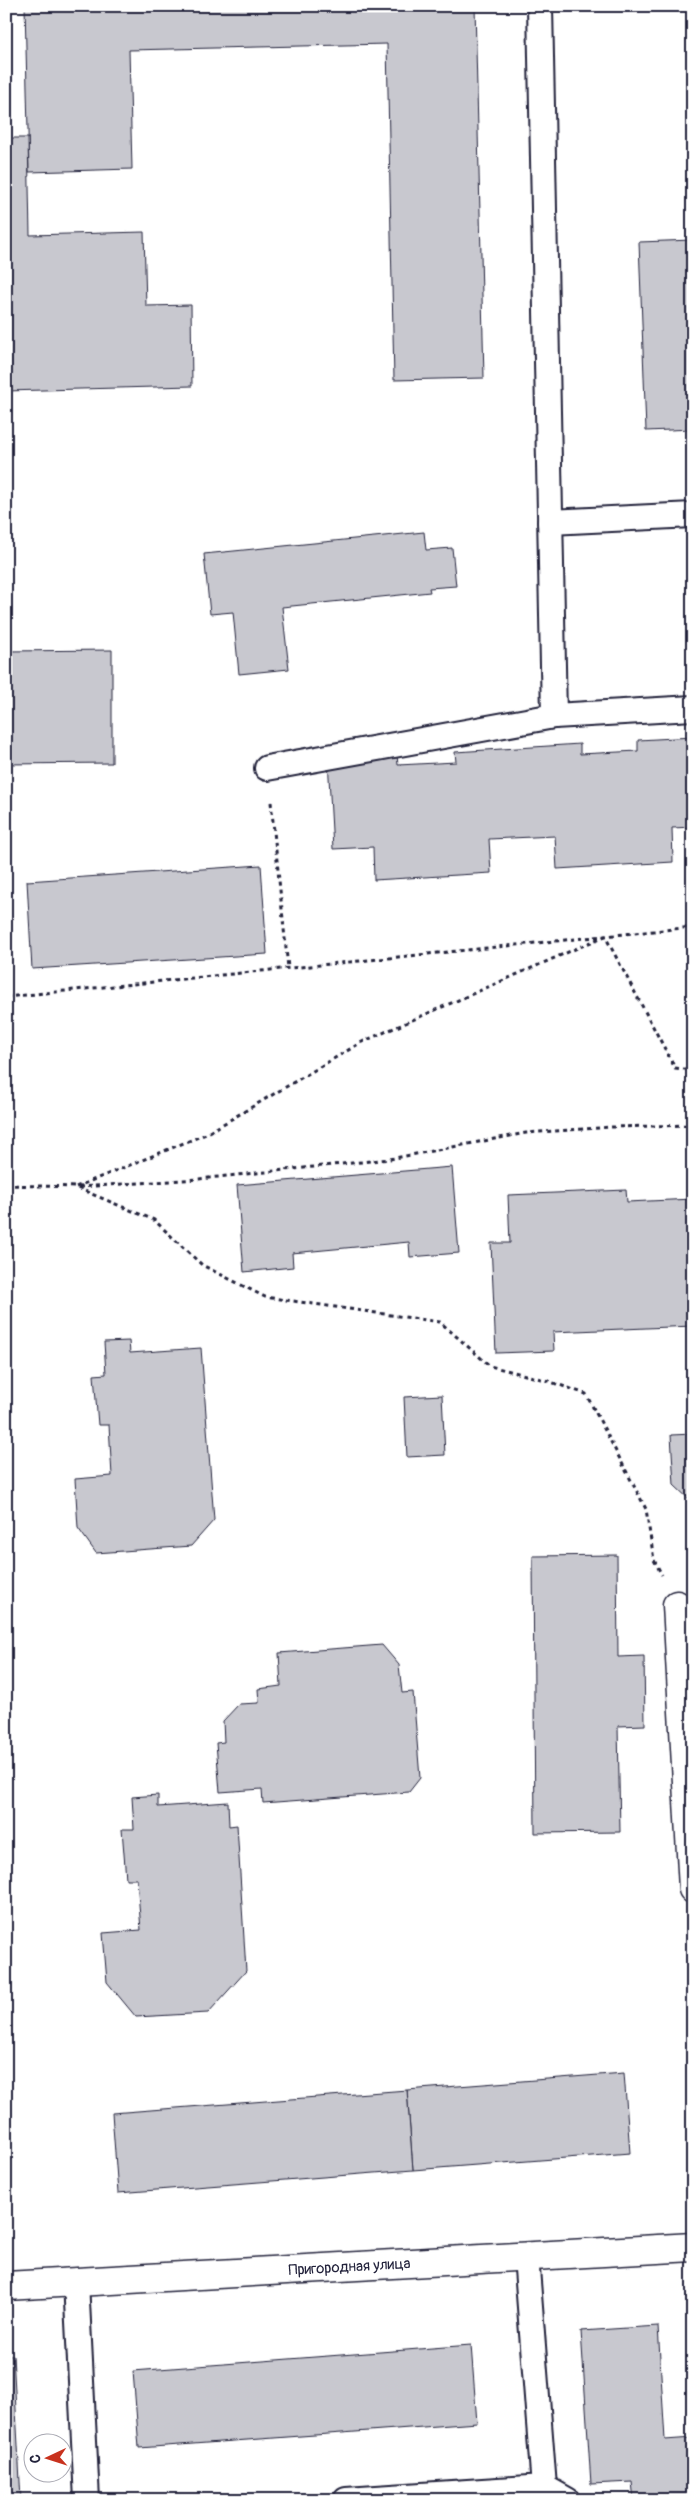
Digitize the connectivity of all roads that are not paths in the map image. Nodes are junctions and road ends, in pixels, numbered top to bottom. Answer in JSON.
{"nodes":[{"id":1,"x":540,"y":6,"type":"edge"},
{"id":2,"x":693,"y":515,"type":"edge"},
{"id":3,"x":550,"y":522,"type":"junction"},
{"id":4,"x":693,"y":708,"type":"edge"},
{"id":5,"x":554,"y":716,"type":"junction"},
{"id":6,"x":267,"y":768,"type":"road end"},
{"id":7,"x":677,"y":1605,"type":"road end"},
{"id":8,"x":693,"y":1889,"type":"edge"},
{"id":9,"x":693,"y":2246,"type":"edge"},
{"id":10,"x":526,"y":2256,"type":"junction"},
{"id":11,"x":76,"y":2282,"type":"junction"},
{"id":12,"x":6,"y":2286,"type":"edge"},
{"id":13,"x":544,"y":2487,"type":"junction"},
{"id":14,"x":87,"y":2500,"type":"edge"},
{"id":15,"x":346,"y":2500,"type":"edge"},
{"id":16,"x":567,"y":2500,"type":"edge"}],
"edges":[{"from":1,"to":3,"type":"lane"},
{"from":2,"to":3,"type":"lane"},
{"from":3,"to":5,"type":"lane"},
{"from":4,"to":5,"type":"lane"},
{"from":5,"to":6,"type":"lane"},
{"from":7,"to":8,"type":"street"},
{"from":9,"to":10,"type":"street","name":"Пригородная улица"},
{"from":10,"to":11,"type":"street","name":"Пригородная улица"},
{"from":10,"to":13,"type":"lane"},
{"from":11,"to":12,"type":"street","name":"Пригородная улица"},
{"from":11,"to":14,"type":"lane"},
{"from":13,"to":15,"type":"lane"},
{"from":13,"to":16,"type":"lane"}]}
